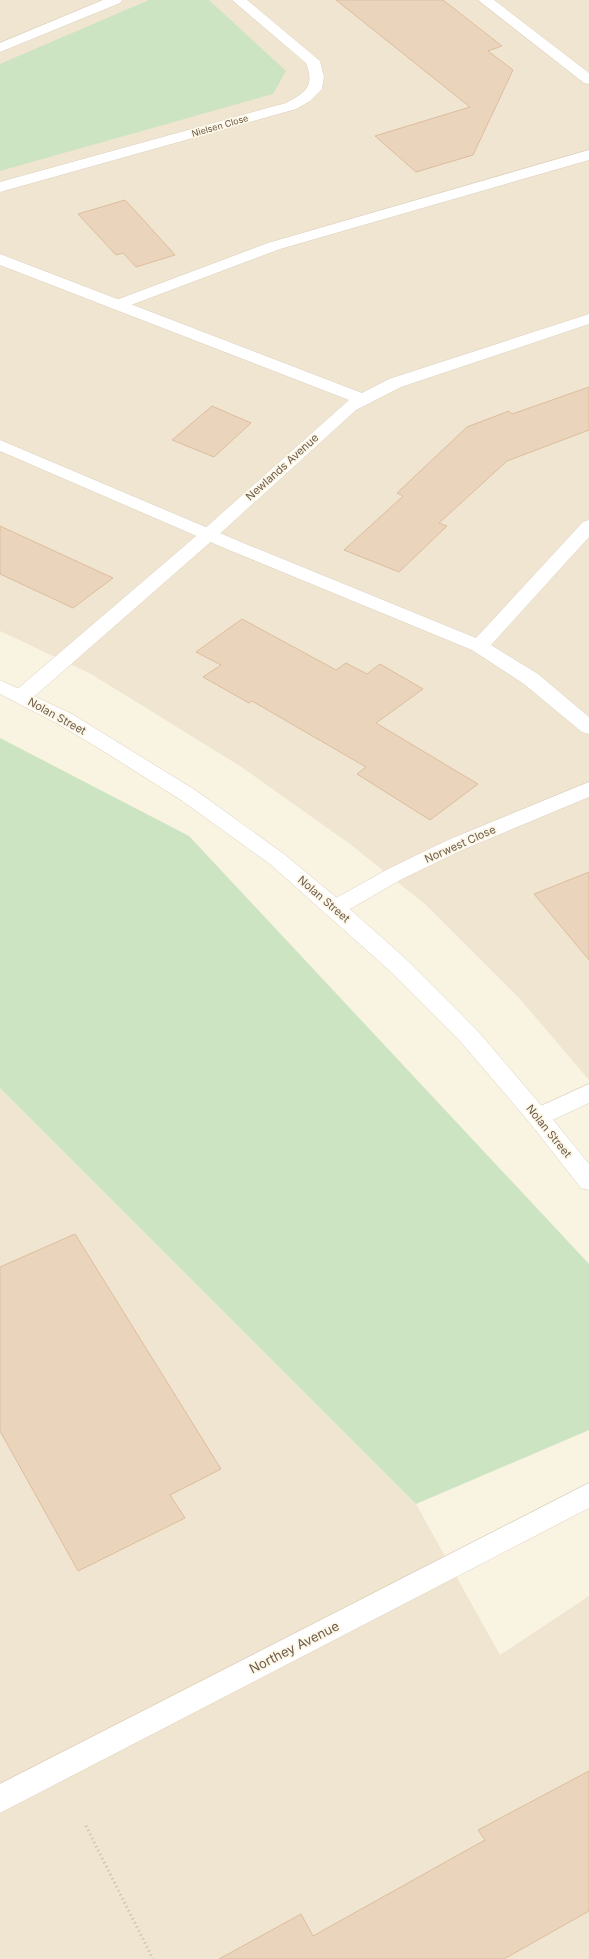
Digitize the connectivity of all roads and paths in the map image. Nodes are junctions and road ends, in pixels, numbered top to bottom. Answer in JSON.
{"nodes":[{"id":1,"x":115,"y":0,"type":"edge"},
{"id":2,"x":240,"y":0,"type":"edge"},
{"id":3,"x":485,"y":0,"type":"edge"},
{"id":4,"x":0,"y":48,"type":"edge"},
{"id":5,"x":589,"y":80,"type":"edge"},
{"id":6,"x":589,"y":155,"type":"edge"},
{"id":7,"x":0,"y":187,"type":"edge"},
{"id":8,"x":0,"y":258,"type":"edge"},
{"id":9,"x":117,"y":305,"type":"junction"},
{"id":10,"x":589,"y":319,"type":"edge"},
{"id":11,"x":362,"y":399,"type":"junction"},
{"id":12,"x":0,"y":444,"type":"edge"},
{"id":13,"x":589,"y":526,"type":"edge"},
{"id":14,"x":208,"y":535,"type":"junction"},
{"id":15,"x":479,"y":646,"type":"junction"},
{"id":16,"x":0,"y":686,"type":"edge"},
{"id":17,"x":22,"y":696,"type":"junction"},
{"id":18,"x":589,"y":727,"type":"edge"},
{"id":19,"x":589,"y":789,"type":"edge"},
{"id":20,"x":335,"y":908,"type":"junction"},
{"id":21,"x":589,"y":1093,"type":"edge"},
{"id":22,"x":538,"y":1117,"type":"junction"},
{"id":23,"x":589,"y":1181,"type":"edge"},
{"id":24,"x":589,"y":1495,"type":"edge"},
{"id":25,"x":0,"y":1799,"type":"edge"},
{"id":26,"x":86,"y":1826,"type":"dead end"},
{"id":27,"x":153,"y":1959,"type":"edge"}],
"edges":[{"from":1,"to":4,"type":"street"},
{"from":2,"to":7,"type":"street","name":"Nielsen Close"},
{"from":3,"to":5,"type":"street"},
{"from":6,"to":9,"type":"street"},
{"from":8,"to":9,"type":"street"},
{"from":9,"to":11,"type":"street"},
{"from":10,"to":11,"type":"street","name":"Newlands Avenue"},
{"from":11,"to":14,"type":"street","name":"Newlands Avenue"},
{"from":12,"to":14,"type":"street"},
{"from":13,"to":15,"type":"street"},
{"from":14,"to":15,"type":"street"},
{"from":14,"to":17,"type":"street","name":"Newlands Avenue"},
{"from":15,"to":18,"type":"street"},
{"from":16,"to":17,"type":"street","name":"Nolan Street"},
{"from":17,"to":20,"type":"street","name":"Nolan Street"},
{"from":19,"to":20,"type":"street","name":"Norwest Close"},
{"from":20,"to":22,"type":"street","name":"Nolan Street"},
{"from":21,"to":22,"type":"street"},
{"from":22,"to":23,"type":"street","name":"Nolan Street"},
{"from":24,"to":25,"type":"street","name":"Northey Avenue"},
{"from":26,"to":27,"type":"path"}]}
